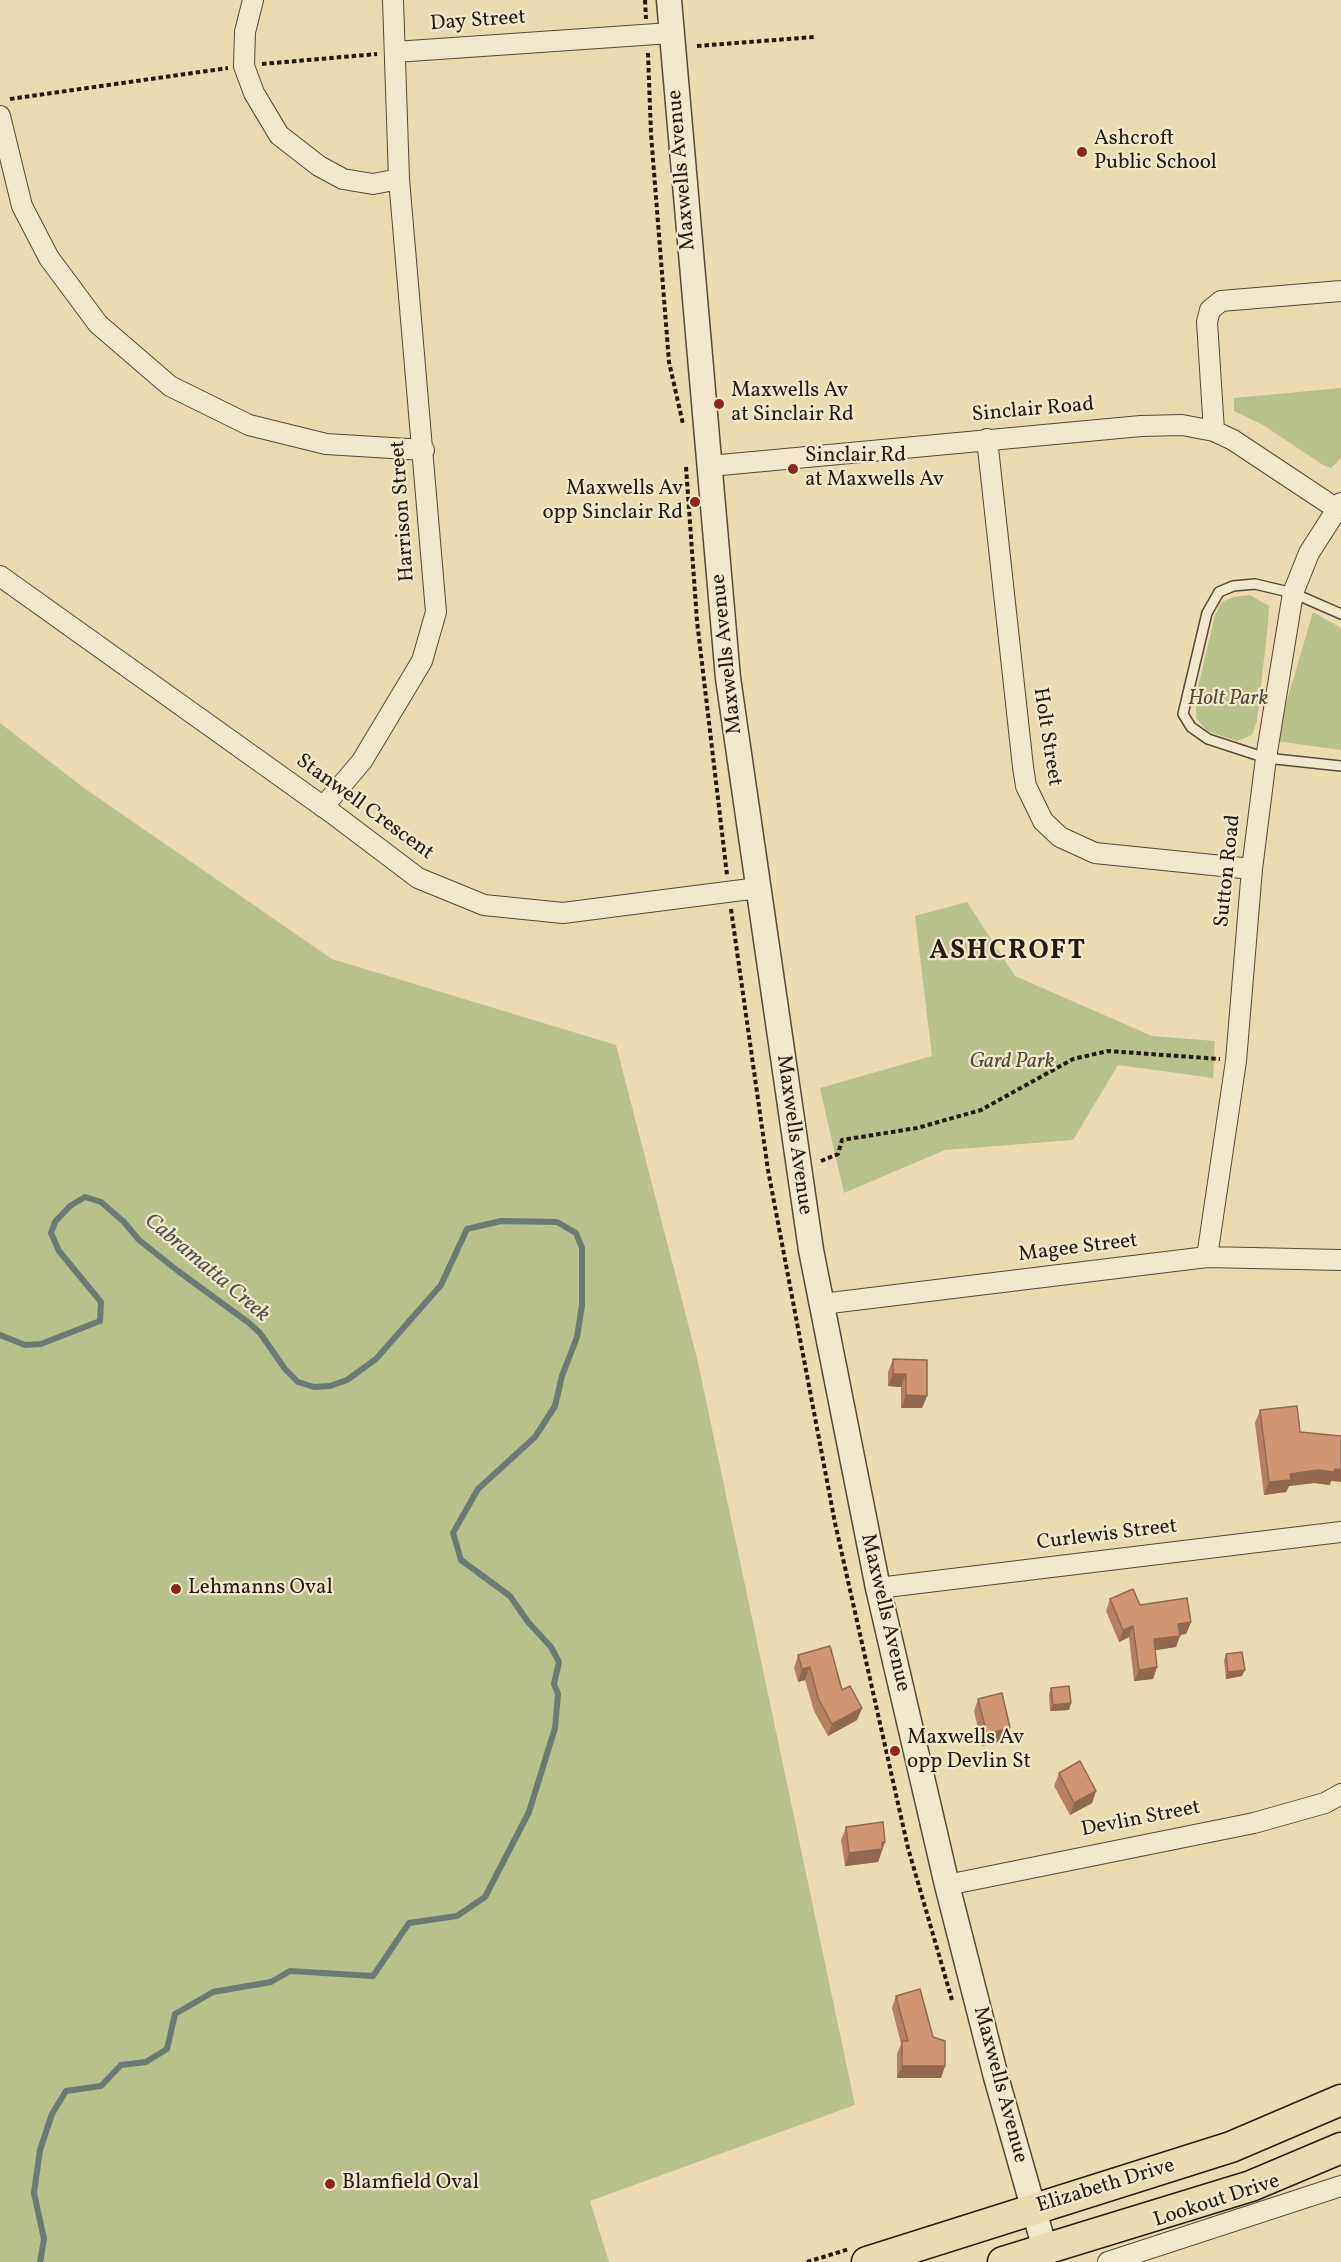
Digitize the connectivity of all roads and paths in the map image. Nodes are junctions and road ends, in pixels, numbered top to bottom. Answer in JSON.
{"nodes":[{"id":1,"x":253,"y":0,"type":"edge"},
{"id":2,"x":393,"y":0,"type":"edge"},
{"id":3,"x":669,"y":0,"type":"edge"},
{"id":4,"x":671,"y":33,"type":"junction"},
{"id":5,"x":814,"y":37,"type":"dead end"},
{"id":6,"x":697,"y":46,"type":"dead end"},
{"id":7,"x":395,"y":52,"type":"junction"},
{"id":8,"x":244,"y":66,"type":"junction"},
{"id":9,"x":0,"y":101,"type":"edge"},
{"id":10,"x":0,"y":116,"type":"edge"},
{"id":11,"x":399,"y":179,"type":"junction"},
{"id":12,"x":1341,"y":291,"type":"edge"},
{"id":13,"x":1214,"y":431,"type":"junction"},
{"id":14,"x":987,"y":439,"type":"junction"},
{"id":15,"x":424,"y":450,"type":"junction"},
{"id":16,"x":710,"y":466,"type":"junction"},
{"id":17,"x":1339,"y":506,"type":"edge"},
{"id":18,"x":0,"y":576,"type":"edge"},
{"id":19,"x":1293,"y":593,"type":"junction"},
{"id":20,"x":1341,"y":614,"type":"edge"},
{"id":21,"x":1266,"y":758,"type":"junction"},
{"id":22,"x":1341,"y":765,"type":"edge"},
{"id":23,"x":323,"y":807,"type":"junction"},
{"id":24,"x":1252,"y":869,"type":"junction"},
{"id":25,"x":758,"y":888,"type":"junction"},
{"id":26,"x":1236,"y":1061,"type":"junction"},
{"id":27,"x":821,"y":1161,"type":"dead end"},
{"id":28,"x":1207,"y":1257,"type":"junction"},
{"id":29,"x":1341,"y":1260,"type":"edge"},
{"id":30,"x":822,"y":1304,"type":"junction"},
{"id":31,"x":1341,"y":1532,"type":"edge"},
{"id":32,"x":878,"y":1588,"type":"junction"},
{"id":33,"x":1341,"y":1794,"type":"edge"},
{"id":34,"x":947,"y":1885,"type":"junction"},
{"id":35,"x":1341,"y":2100,"type":"edge"},
{"id":36,"x":1341,"y":2148,"type":"edge"},
{"id":37,"x":1341,"y":2186,"type":"edge"},
{"id":38,"x":1033,"y":2210,"type":"junction"},
{"id":39,"x":1045,"y":2249,"type":"junction"},
{"id":40,"x":867,"y":2262,"type":"edge"},
{"id":41,"x":1003,"y":2262,"type":"edge"},
{"id":42,"x":1108,"y":2262,"type":"edge"}],
"edges":[{"from":1,"to":8,"type":"street"},
{"from":2,"to":7,"type":"street","name":"Harrison Street"},
{"from":3,"to":4,"type":"street","name":"Maxwells Avenue"},
{"from":4,"to":7,"type":"street","name":"Day Street"},
{"from":4,"to":16,"type":"street","name":"Maxwells Avenue"},
{"from":5,"to":6,"type":"path"},
{"from":7,"to":8,"type":"path"},
{"from":7,"to":11,"type":"street","name":"Harrison Street"},
{"from":8,"to":9,"type":"path"},
{"from":8,"to":11,"type":"street"},
{"from":10,"to":15,"type":"street"},
{"from":11,"to":15,"type":"street","name":"Harrison Street"},
{"from":12,"to":13,"type":"street"},
{"from":13,"to":14,"type":"street","name":"Sinclair Road"},
{"from":13,"to":17,"type":"street","name":"Sinclair Road"},
{"from":14,"to":16,"type":"street","name":"Sinclair Road"},
{"from":14,"to":24,"type":"street","name":"Holt Street"},
{"from":15,"to":23,"type":"street","name":"Harrison Street"},
{"from":16,"to":25,"type":"street","name":"Maxwells Avenue"},
{"from":17,"to":19,"type":"street","name":"Sutton Road"},
{"from":18,"to":23,"type":"street","name":"Stanwell Crescent"},
{"from":19,"to":20,"type":"lane"},
{"from":19,"to":21,"type":"street","name":"Sutton Road"},
{"from":19,"to":21,"type":"lane"},
{"from":21,"to":22,"type":"lane"},
{"from":21,"to":24,"type":"street","name":"Sutton Road"},
{"from":23,"to":25,"type":"street","name":"Stanwell Crescent"},
{"from":24,"to":26,"type":"street","name":"Sutton Road"},
{"from":25,"to":30,"type":"street","name":"Maxwells Avenue"},
{"from":26,"to":27,"type":"path"},
{"from":26,"to":28,"type":"street","name":"Sutton Road"},
{"from":28,"to":29,"type":"street","name":"Magee Street"},
{"from":28,"to":30,"type":"street","name":"Magee Street"},
{"from":30,"to":32,"type":"street","name":"Maxwells Avenue"},
{"from":31,"to":32,"type":"street","name":"Curlewis Street"},
{"from":32,"to":34,"type":"street","name":"Maxwells Avenue"},
{"from":33,"to":34,"type":"street","name":"Devlin Street"},
{"from":34,"to":38,"type":"street","name":"Maxwells Avenue"},
{"from":35,"to":38,"type":"main road","name":"Elizabeth Drive"},
{"from":36,"to":39,"type":"main road","name":"Elizabeth Drive"},
{"from":37,"to":42,"type":"street","name":"Lookout Drive"},
{"from":38,"to":39,"type":"street","name":"Maxwells Avenue"},
{"from":38,"to":40,"type":"main road","name":"Elizabeth Drive"},
{"from":39,"to":41,"type":"main road","name":"Elizabeth Drive"}]}
